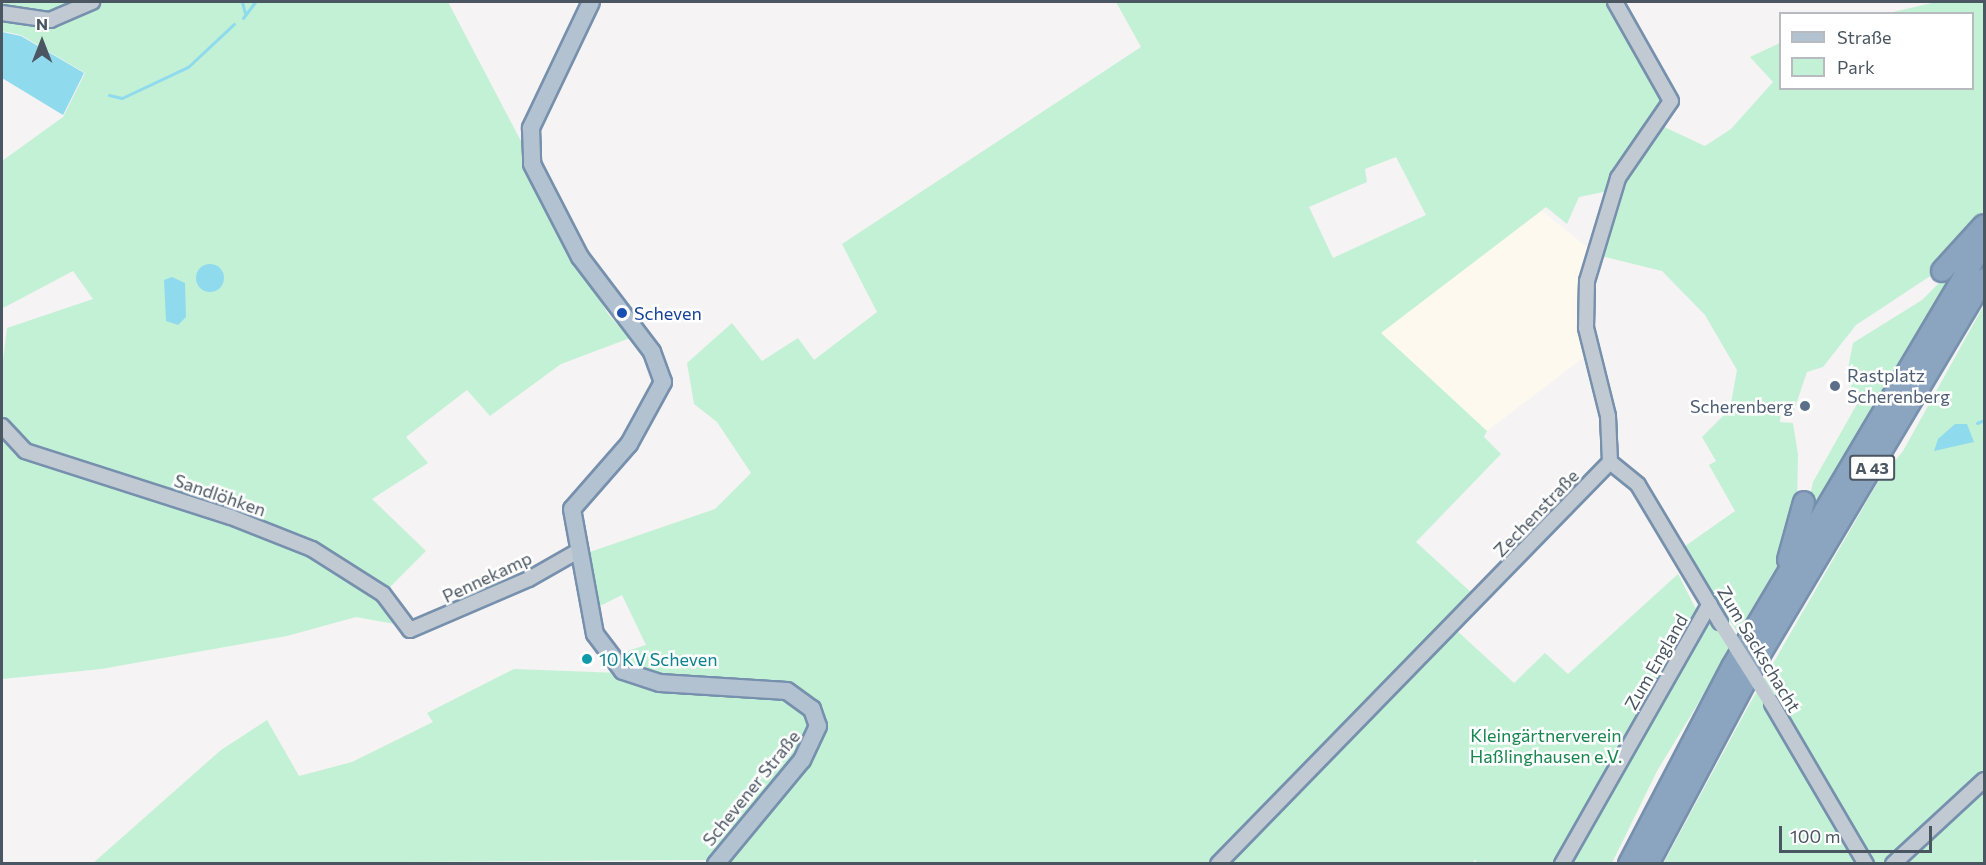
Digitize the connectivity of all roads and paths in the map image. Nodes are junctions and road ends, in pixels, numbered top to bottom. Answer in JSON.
{"nodes":[{"id":1,"x":92,"y":2,"type":"edge"},
{"id":2,"x":591,"y":2,"type":"edge"},
{"id":3,"x":1615,"y":2,"type":"edge"},
{"id":4,"x":2,"y":13,"type":"edge"},
{"id":5,"x":1984,"y":225,"type":"edge"},
{"id":6,"x":1984,"y":242,"type":"edge"},
{"id":7,"x":1942,"y":272,"type":"dead end"},
{"id":8,"x":1984,"y":279,"type":"edge"},
{"id":9,"x":2,"y":426,"type":"edge"},
{"id":10,"x":1610,"y":462,"type":"junction"},
{"id":11,"x":1804,"y":502,"type":"dead end"},
{"id":12,"x":578,"y":551,"type":"junction"},
{"id":13,"x":1774,"y":597,"type":"junction"},
{"id":14,"x":1710,"y":603,"type":"junction"},
{"id":15,"x":410,"y":630,"type":"joint"},
{"id":16,"x":1984,"y":780,"type":"edge"},
{"id":17,"x":716,"y":864,"type":"edge"},
{"id":18,"x":1218,"y":864,"type":"edge"},
{"id":19,"x":1562,"y":864,"type":"edge"},
{"id":20,"x":1629,"y":864,"type":"edge"},
{"id":21,"x":1648,"y":864,"type":"edge"},
{"id":22,"x":1866,"y":864,"type":"edge"},
{"id":23,"x":1893,"y":864,"type":"edge"}],
"edges":[{"from":1,"to":4,"type":"street"},
{"from":2,"to":12,"type":"main road","name":"Schevener Straße"},
{"from":3,"to":10,"type":"street"},
{"from":5,"to":7,"type":"highway"},
{"from":6,"to":13,"type":"highway","number":"A 43"},
{"from":8,"to":21,"type":"highway","number":"A 43"},
{"from":9,"to":15,"type":"street","name":"Sandlöhken"},
{"from":10,"to":14,"type":"street","name":"Zum Sackschacht"},
{"from":10,"to":18,"type":"street","name":"Zechenstraße"},
{"from":11,"to":13,"type":"highway"},
{"from":12,"to":15,"type":"street","name":"Pennekamp"},
{"from":12,"to":17,"type":"main road","name":"Schevener Straße"},
{"from":13,"to":20,"type":"highway","number":"A 43"},
{"from":14,"to":19,"type":"street","name":"Zum England"},
{"from":14,"to":22,"type":"street","name":"Zum Sackschacht","bridge":true},
{"from":16,"to":23,"type":"street"}]}
